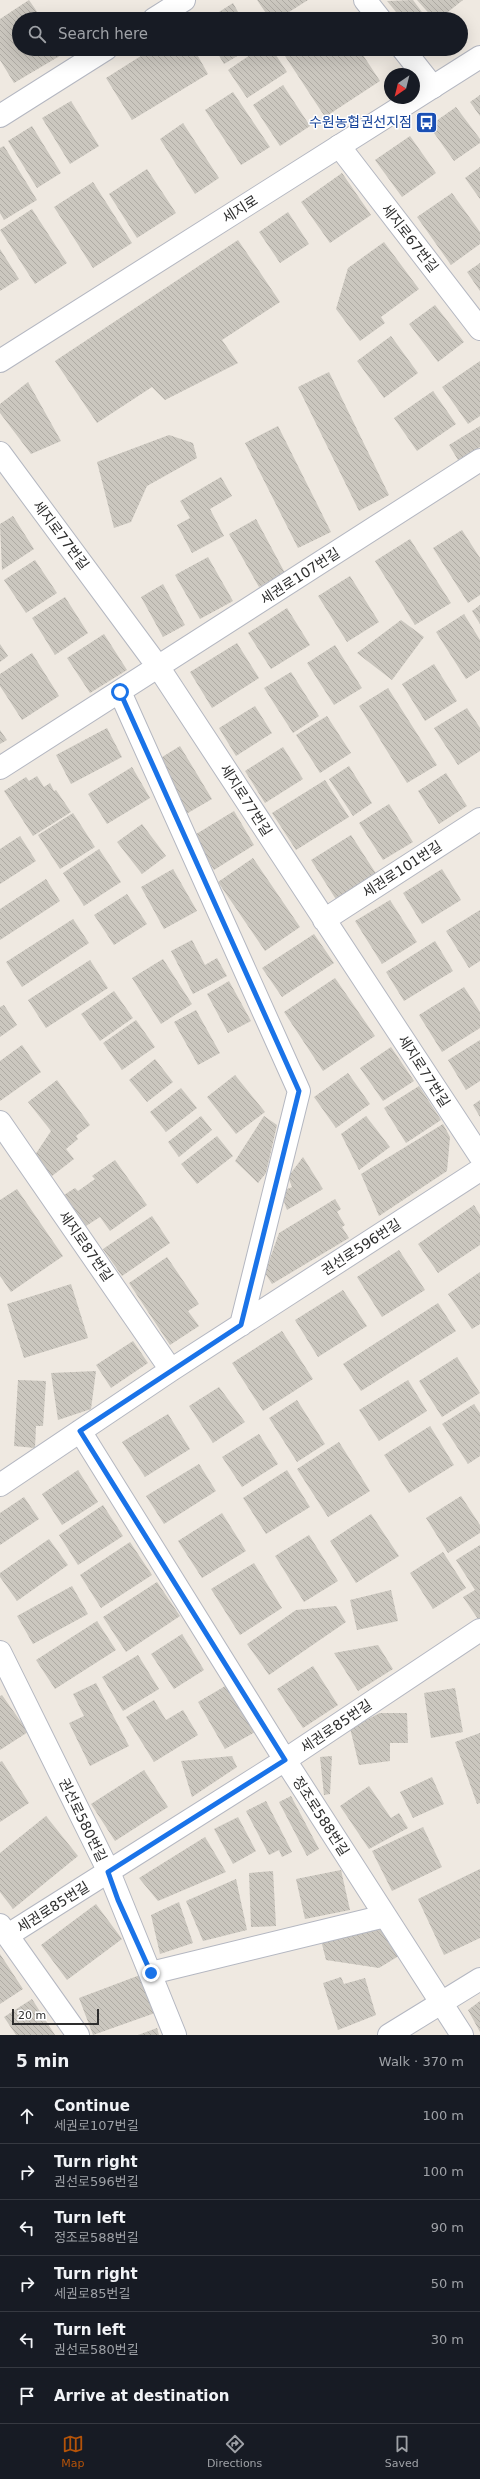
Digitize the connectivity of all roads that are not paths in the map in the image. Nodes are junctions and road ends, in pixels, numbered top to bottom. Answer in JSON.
{"nodes":[{"id":1,"x":184,"y":0,"type":"edge"},
{"id":2,"x":365,"y":0,"type":"edge"},
{"id":3,"x":165,"y":12,"type":"edge"},
{"id":4,"x":374,"y":12,"type":"edge"},
{"id":5,"x":95,"y":56,"type":"edge"},
{"id":6,"x":409,"y":56,"type":"edge"},
{"id":7,"x":480,"y":57,"type":"edge"},
{"id":8,"x":433,"y":87,"type":"junction"},
{"id":9,"x":0,"y":116,"type":"edge"},
{"id":10,"x":339,"y":146,"type":"junction"},
{"id":11,"x":480,"y":329,"type":"edge"},
{"id":12,"x":0,"y":361,"type":"edge"},
{"id":13,"x":0,"y":453,"type":"edge"},
{"id":14,"x":480,"y":460,"type":"edge"},
{"id":15,"x":159,"y":668,"type":"junction"},
{"id":16,"x":120,"y":692,"type":"junction"},
{"id":17,"x":0,"y":768,"type":"edge"},
{"id":18,"x":480,"y":819,"type":"edge"},
{"id":19,"x":324,"y":920,"type":"junction"},
{"id":20,"x":0,"y":1122,"type":"edge"},
{"id":21,"x":480,"y":1156,"type":"edge"},
{"id":22,"x":480,"y":1170,"type":"edge"},
{"id":23,"x":241,"y":1325,"type":"junction"},
{"id":24,"x":171,"y":1370,"type":"junction"},
{"id":25,"x":80,"y":1431,"type":"junction"},
{"id":26,"x":0,"y":1485,"type":"edge"},
{"id":27,"x":480,"y":1630,"type":"edge"},
{"id":28,"x":0,"y":1652,"type":"edge"},
{"id":29,"x":285,"y":1760,"type":"junction"},
{"id":30,"x":108,"y":1872,"type":"junction"},
{"id":31,"x":385,"y":1916,"type":"junction"},
{"id":32,"x":4,"y":1930,"type":"edge"},
{"id":33,"x":151,"y":1973,"type":"junction"},
{"id":34,"x":480,"y":1979,"type":"edge"},
{"id":35,"x":441,"y":2003,"type":"junction"},
{"id":36,"x":78,"y":2035,"type":"edge"},
{"id":37,"x":175,"y":2035,"type":"edge"},
{"id":38,"x":389,"y":2035,"type":"edge"},
{"id":39,"x":462,"y":2035,"type":"edge"}],
"edges":[{"from":1,"to":3,"type":"street"},
{"from":2,"to":4,"type":"street"},
{"from":5,"to":9,"type":"street"},
{"from":6,"to":8,"type":"street"},
{"from":7,"to":8,"type":"street","name":"세지로"},
{"from":8,"to":10,"type":"street","name":"세지로"},
{"from":10,"to":11,"type":"street","name":"세지로67번길"},
{"from":10,"to":12,"type":"street","name":"세지로"},
{"from":13,"to":15,"type":"street","name":"세지로77번길"},
{"from":14,"to":15,"type":"street","name":"세권로107번길"},
{"from":15,"to":16,"type":"street","name":"세권로107번길"},
{"from":15,"to":19,"type":"street","name":"세지로77번길"},
{"from":16,"to":17,"type":"street","name":"세권로107번길"},
{"from":16,"to":23,"type":"street"},
{"from":18,"to":19,"type":"street","name":"세권로101번길"},
{"from":19,"to":21,"type":"street","name":"세지로77번길"},
{"from":20,"to":24,"type":"street","name":"세지로87번길"},
{"from":22,"to":23,"type":"street","name":"권선로596번길"},
{"from":23,"to":24,"type":"street","name":"권선로596번길"},
{"from":24,"to":25,"type":"street","name":"권선로596번길"},
{"from":25,"to":26,"type":"street","name":"권선로596번길"},
{"from":25,"to":29,"type":"street","name":"정조로588번길"},
{"from":27,"to":29,"type":"street","name":"세권로85번길"},
{"from":28,"to":30,"type":"street","name":"권선로580번길"},
{"from":29,"to":30,"type":"street","name":"세권로85번길"},
{"from":29,"to":31,"type":"street","name":"정조로588번길"},
{"from":30,"to":32,"type":"street","name":"세권로85번길"},
{"from":30,"to":33,"type":"street","name":"권선로580번길"},
{"from":31,"to":33,"type":"street"},
{"from":31,"to":35,"type":"street","name":"정조로588번길"},
{"from":32,"to":36,"type":"street"},
{"from":33,"to":37,"type":"street","name":"권선로580번길"},
{"from":34,"to":35,"type":"street"},
{"from":35,"to":38,"type":"street"},
{"from":35,"to":39,"type":"street","name":"정조로588번길"}]}
